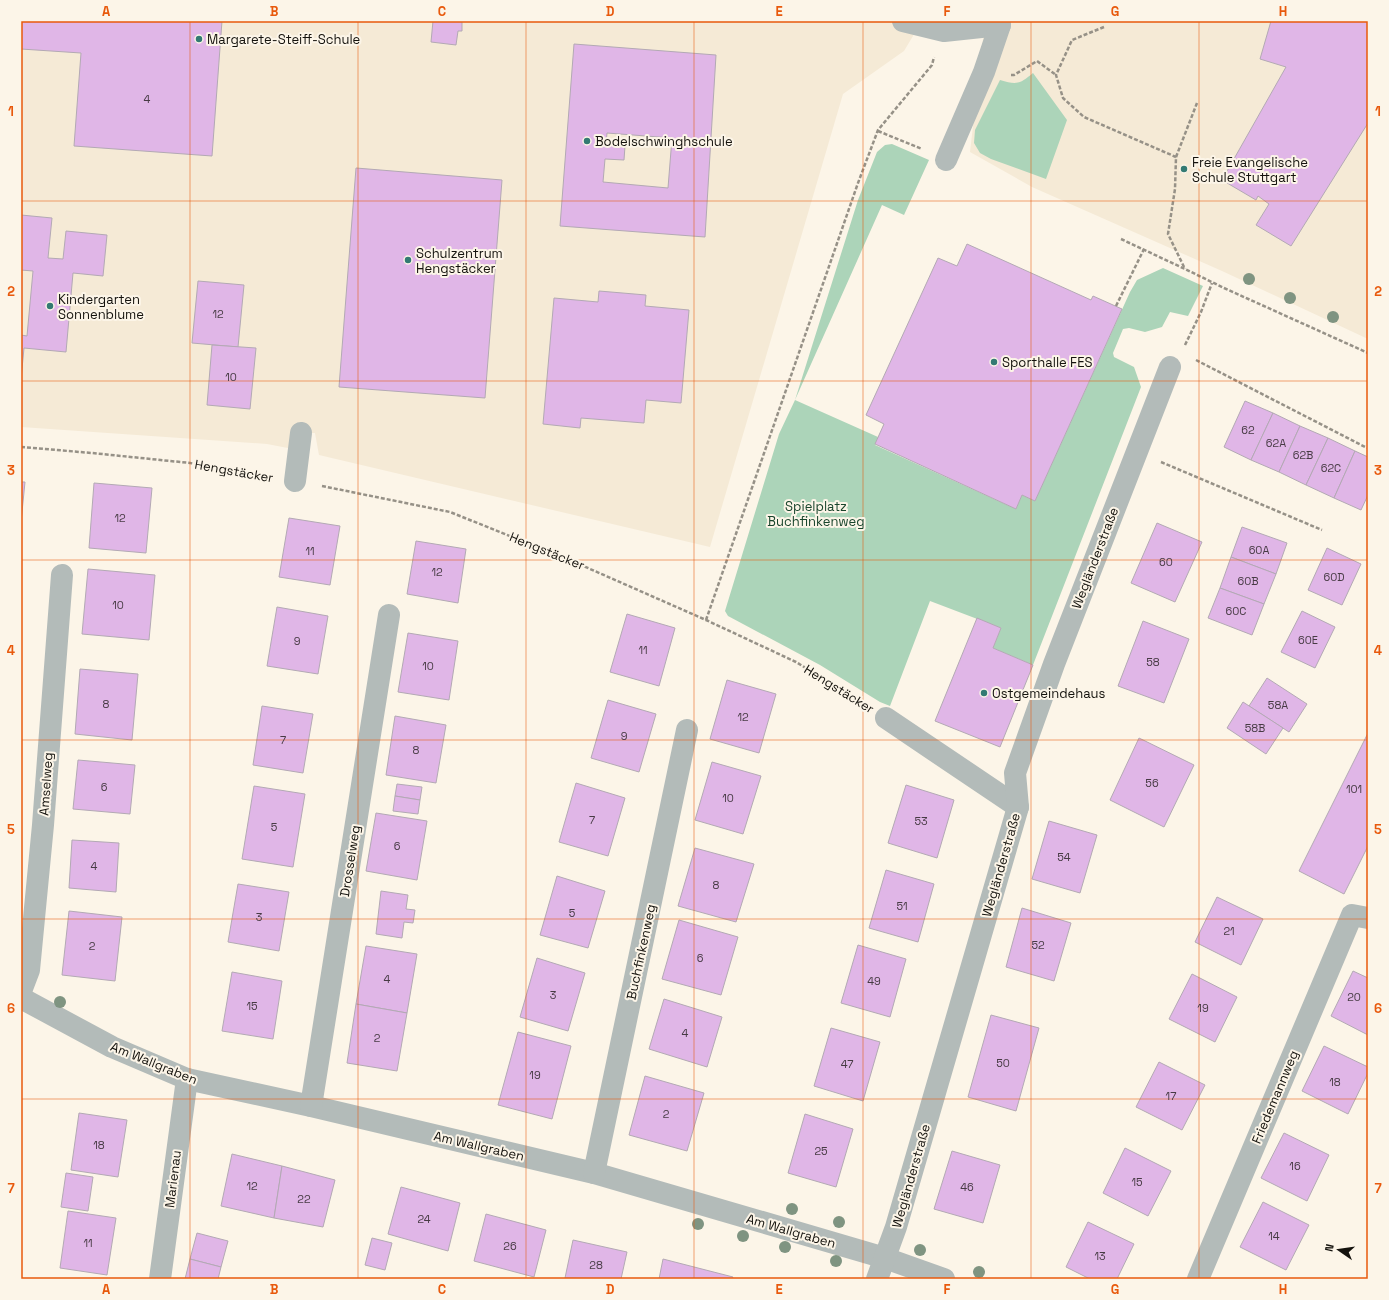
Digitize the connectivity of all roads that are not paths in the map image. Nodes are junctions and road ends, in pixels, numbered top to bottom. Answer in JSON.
{"nodes":[{"id":1,"x":903,"y":21,"type":"edge"},
{"id":2,"x":999,"y":23,"type":"edge"},
{"id":3,"x":946,"y":160,"type":"road end"},
{"id":4,"x":1176,"y":359,"type":"road end"},
{"id":5,"x":301,"y":433,"type":"dead end"},
{"id":6,"x":295,"y":481,"type":"road end"},
{"id":7,"x":62,"y":575,"type":"dead end"},
{"id":8,"x":389,"y":615,"type":"dead end"},
{"id":9,"x":886,"y":718,"type":"road end"},
{"id":10,"x":687,"y":730,"type":"dead end"},
{"id":11,"x":1018,"y":807,"type":"junction"},
{"id":12,"x":1360,"y":917,"type":"edge"},
{"id":13,"x":21,"y":991,"type":"edge"},
{"id":14,"x":21,"y":998,"type":"edge"},
{"id":15,"x":187,"y":1079,"type":"junction"},
{"id":16,"x":311,"y":1106,"type":"junction"},
{"id":17,"x":594,"y":1173,"type":"junction"},
{"id":18,"x":885,"y":1258,"type":"junction"},
{"id":19,"x":160,"y":1279,"type":"edge"},
{"id":20,"x":877,"y":1279,"type":"edge"},
{"id":21,"x":944,"y":1279,"type":"edge"},
{"id":22,"x":1198,"y":1279,"type":"edge"}],
"edges":[{"from":1,"to":2,"type":"street"},
{"from":2,"to":3,"type":"street"},
{"from":4,"to":11,"type":"street","name":"Wegländerstraße"},
{"from":5,"to":6,"type":"street"},
{"from":7,"to":13,"type":"street","name":"Amselweg"},
{"from":8,"to":16,"type":"street","name":"Drosselweg"},
{"from":9,"to":11,"type":"street","name":"Hengstäcker"},
{"from":10,"to":17,"type":"street","name":"Buchfinkenweg"},
{"from":11,"to":18,"type":"street","name":"Wegländerstraße"},
{"from":12,"to":22,"type":"street","name":"Friedemannweg"},
{"from":14,"to":15,"type":"street","name":"Am Wallgraben"},
{"from":15,"to":16,"type":"street","name":"Am Wallgraben"},
{"from":15,"to":19,"type":"street","name":"Marienau"},
{"from":16,"to":17,"type":"street","name":"Am Wallgraben"},
{"from":17,"to":18,"type":"street","name":"Am Wallgraben"},
{"from":18,"to":20,"type":"street","name":"Wegländerstraße"},
{"from":18,"to":21,"type":"street","name":"Am Wallgraben"}]}
